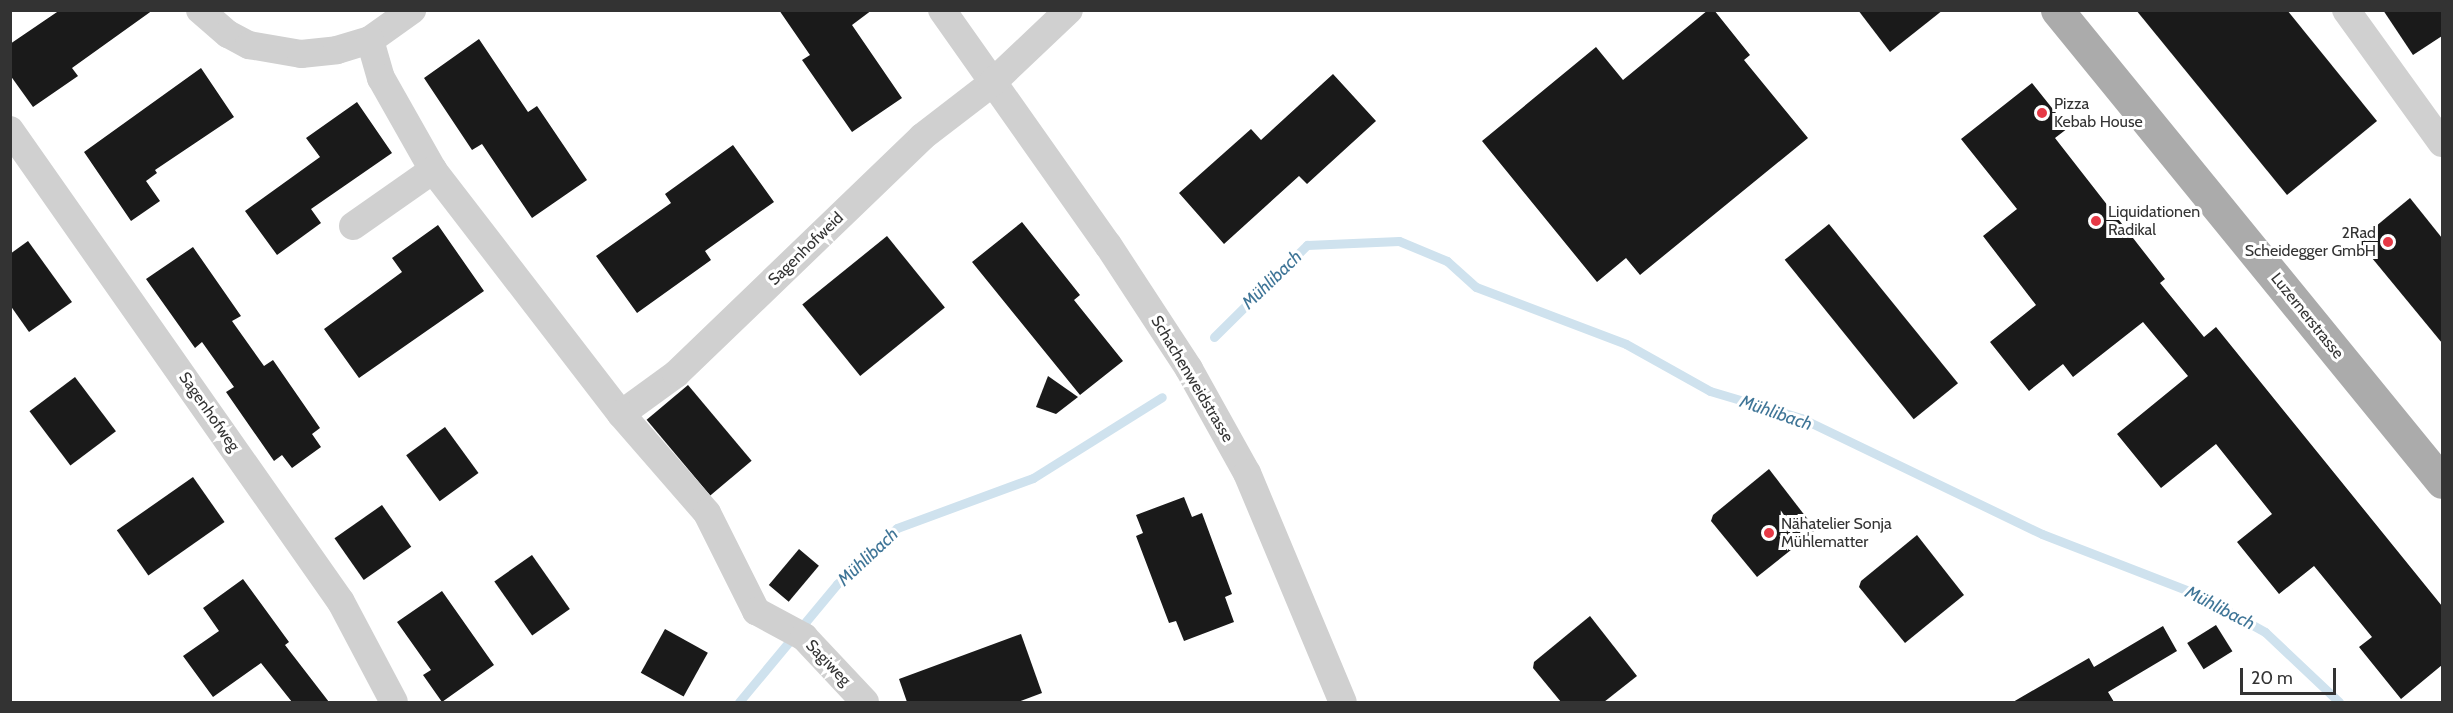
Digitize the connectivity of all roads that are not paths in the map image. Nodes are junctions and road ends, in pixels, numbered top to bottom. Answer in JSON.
{"nodes":[{"id":1,"x":200,"y":10,"type":"edge"},
{"id":2,"x":412,"y":10,"type":"edge"},
{"id":3,"x":942,"y":10,"type":"edge"},
{"id":4,"x":1069,"y":10,"type":"edge"},
{"id":5,"x":2346,"y":10,"type":"edge"},
{"id":6,"x":2064,"y":13,"type":"edge"},
{"id":7,"x":370,"y":40,"type":"junction"},
{"id":8,"x":992,"y":83,"type":"junction"},
{"id":9,"x":10,"y":130,"type":"edge"},
{"id":10,"x":2442,"y":143,"type":"edge"},
{"id":11,"x":433,"y":170,"type":"junction"},
{"id":12,"x":353,"y":226,"type":"dead end"},
{"id":13,"x":621,"y":414,"type":"junction"},
{"id":14,"x":2442,"y":482,"type":"edge"},
{"id":15,"x":394,"y":702,"type":"edge"},
{"id":16,"x":865,"y":702,"type":"edge"},
{"id":17,"x":1343,"y":702,"type":"edge"}],
"edges":[{"from":1,"to":7,"type":"street"},
{"from":2,"to":7,"type":"street"},
{"from":3,"to":8,"type":"street","name":"Schachenweidstrasse"},
{"from":4,"to":8,"type":"street"},
{"from":5,"to":10,"type":"street"},
{"from":6,"to":14,"type":"main road","name":"Luzernerstrasse"},
{"from":7,"to":11,"type":"street"},
{"from":8,"to":13,"type":"street","name":"Sagenhofweid"},
{"from":8,"to":17,"type":"street","name":"Schachenweidstrasse"},
{"from":9,"to":15,"type":"street","name":"Sagenhofweg"},
{"from":11,"to":12,"type":"street"},
{"from":11,"to":13,"type":"street"},
{"from":13,"to":16,"type":"street","name":"Sagiweg"}]}
